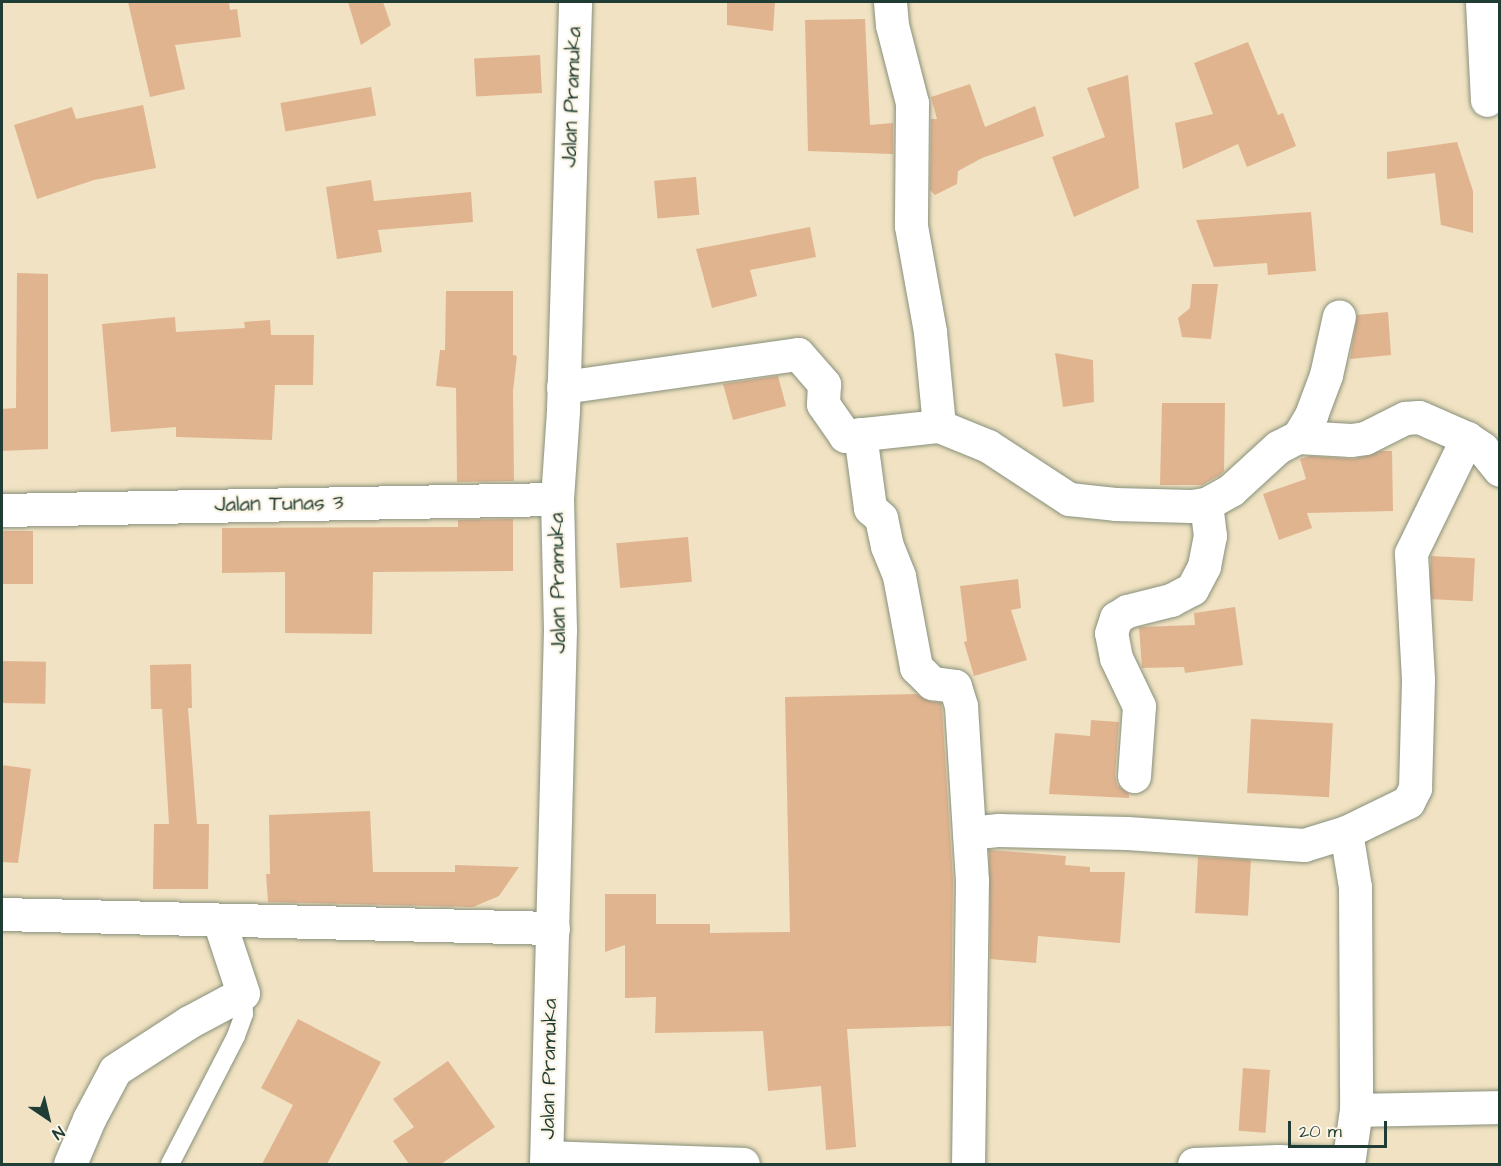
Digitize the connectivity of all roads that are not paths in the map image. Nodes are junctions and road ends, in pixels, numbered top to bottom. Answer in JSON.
{"nodes":[{"id":1,"x":575,"y":2,"type":"edge"},
{"id":2,"x":890,"y":2,"type":"edge"},
{"id":3,"x":1482,"y":2,"type":"edge"},
{"id":4,"x":1487,"y":100,"type":"dead end"},
{"id":5,"x":1339,"y":316,"type":"dead end"},
{"id":6,"x":563,"y":387,"type":"junction"},
{"id":7,"x":939,"y":426,"type":"junction"},
{"id":8,"x":860,"y":434,"type":"junction"},
{"id":9,"x":1298,"y":437,"type":"junction"},
{"id":10,"x":1467,"y":438,"type":"junction"},
{"id":11,"x":1500,"y":470,"type":"edge"},
{"id":12,"x":557,"y":499,"type":"junction"},
{"id":13,"x":1206,"y":504,"type":"junction"},
{"id":14,"x":2,"y":510,"type":"edge"},
{"id":15,"x":1134,"y":776,"type":"dead end"},
{"id":16,"x":1346,"y":832,"type":"junction"},
{"id":17,"x":969,"y":833,"type":"junction"},
{"id":18,"x":2,"y":914,"type":"edge"},
{"id":19,"x":219,"y":921,"type":"junction"},
{"id":20,"x":553,"y":928,"type":"junction"},
{"id":21,"x":243,"y":993,"type":"junction"},
{"id":22,"x":1500,"y":1107,"type":"edge"},
{"id":23,"x":1356,"y":1110,"type":"junction"},
{"id":24,"x":546,"y":1161,"type":"edge"},
{"id":25,"x":70,"y":1164,"type":"edge"},
{"id":26,"x":170,"y":1164,"type":"edge"},
{"id":27,"x":743,"y":1164,"type":"edge"},
{"id":28,"x":969,"y":1164,"type":"edge"},
{"id":29,"x":1194,"y":1164,"type":"edge"},
{"id":30,"x":1348,"y":1164,"type":"edge"}],
"edges":[{"from":1,"to":6,"type":"street","name":"Jalan Pramuka"},
{"from":2,"to":7,"type":"street"},
{"from":3,"to":4,"type":"street"},
{"from":5,"to":9,"type":"street"},
{"from":6,"to":8,"type":"street"},
{"from":6,"to":12,"type":"street","name":"Jalan Pramuka"},
{"from":7,"to":8,"type":"street"},
{"from":7,"to":13,"type":"street"},
{"from":8,"to":17,"type":"street"},
{"from":9,"to":10,"type":"street"},
{"from":9,"to":13,"type":"street"},
{"from":10,"to":11,"type":"street"},
{"from":10,"to":16,"type":"street"},
{"from":12,"to":14,"type":"street","name":"Jalan Tunas 3"},
{"from":12,"to":20,"type":"street","name":"Jalan Pramuka"},
{"from":13,"to":15,"type":"street"},
{"from":16,"to":17,"type":"street"},
{"from":16,"to":23,"type":"street"},
{"from":17,"to":28,"type":"street"},
{"from":18,"to":19,"type":"street"},
{"from":19,"to":20,"type":"street"},
{"from":19,"to":21,"type":"street"},
{"from":20,"to":24,"type":"street","name":"Jalan Pramuka"},
{"from":21,"to":25,"type":"street"},
{"from":21,"to":26,"type":"lane"},
{"from":22,"to":23,"type":"street"},
{"from":23,"to":30,"type":"street"},
{"from":24,"to":27,"type":"street"},
{"from":29,"to":30,"type":"street"}]}
